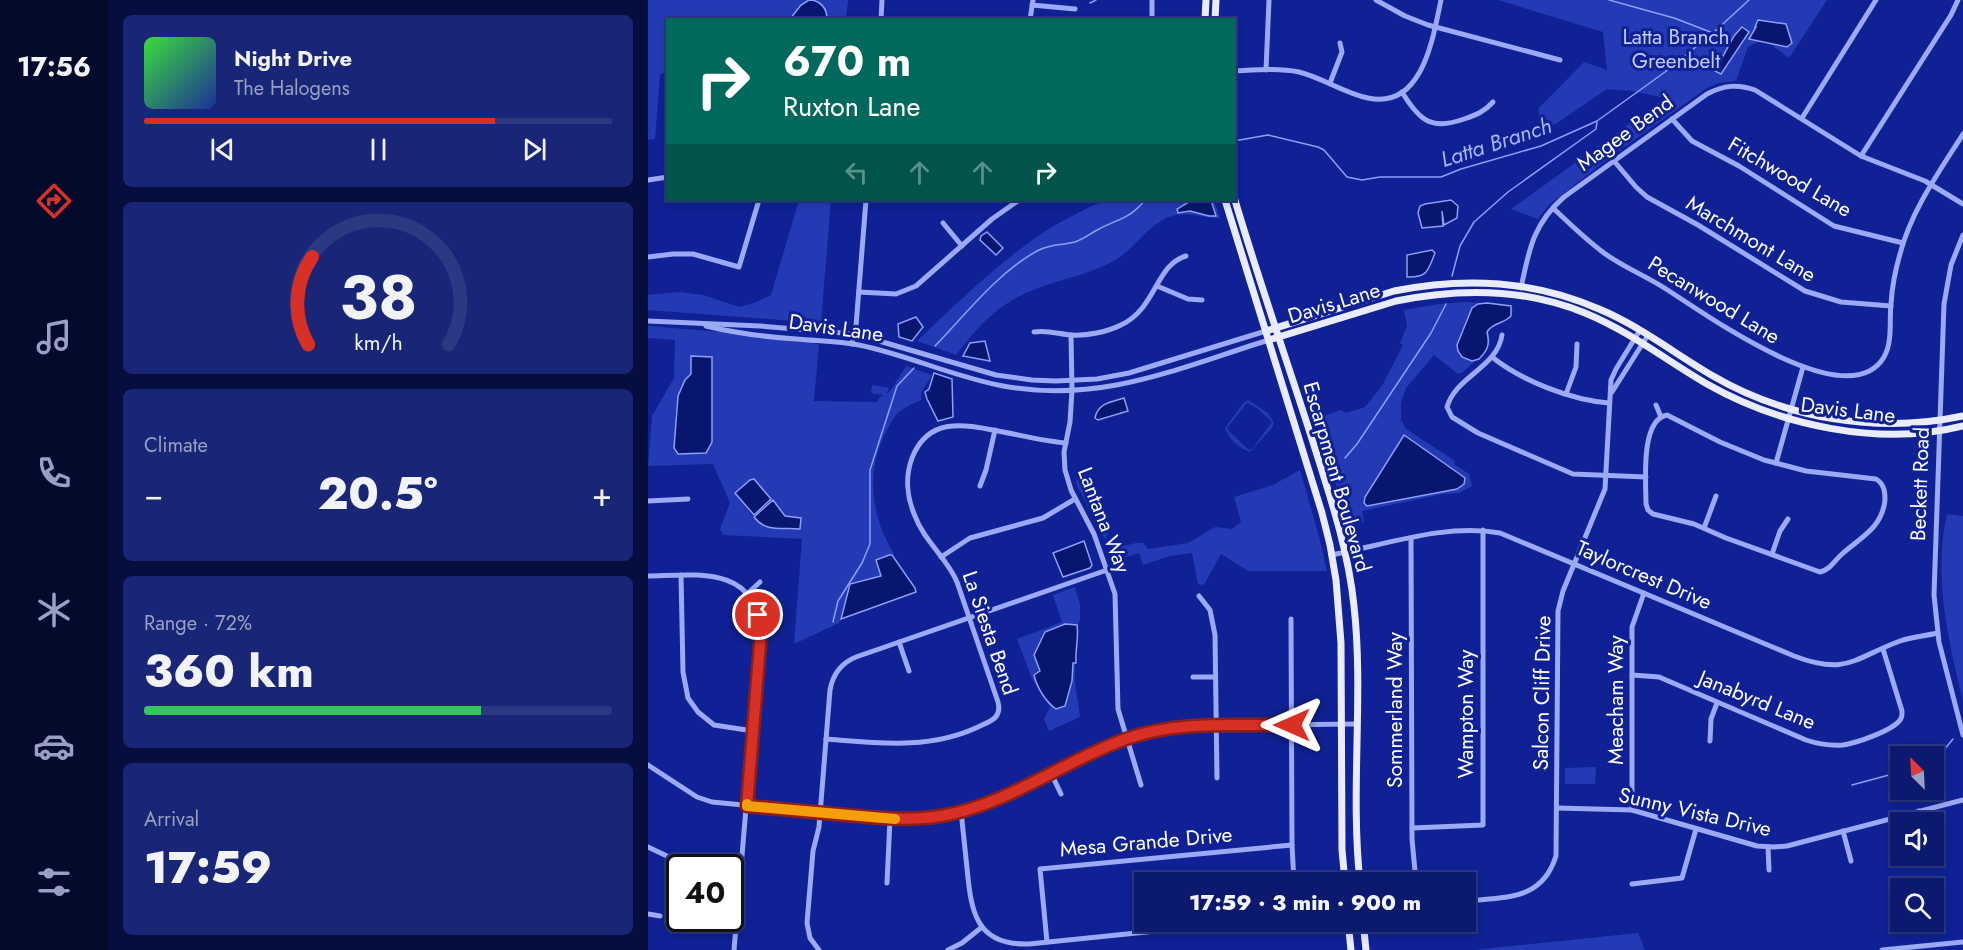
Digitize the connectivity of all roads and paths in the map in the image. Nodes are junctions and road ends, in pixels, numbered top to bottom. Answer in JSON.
{"nodes":[{"id":1,"x":882,"y":0,"type":"edge"},
{"id":2,"x":1152,"y":0,"type":"edge"},
{"id":3,"x":1206,"y":0,"type":"edge"},
{"id":4,"x":1216,"y":0,"type":"edge"},
{"id":5,"x":1269,"y":0,"type":"edge"},
{"id":6,"x":1376,"y":0,"type":"edge"},
{"id":7,"x":1441,"y":0,"type":"edge"},
{"id":8,"x":1875,"y":0,"type":"edge"},
{"id":9,"x":1958,"y":0,"type":"edge"},
{"id":10,"x":1033,"y":2,"type":"edge"},
{"id":11,"x":1075,"y":9,"type":"dead end"},
{"id":12,"x":881,"y":18,"type":"edge"},
{"id":13,"x":1030,"y":18,"type":"edge"},
{"id":14,"x":1152,"y":18,"type":"edge"},
{"id":15,"x":1205,"y":18,"type":"edge"},
{"id":16,"x":1215,"y":18,"type":"edge"},
{"id":17,"x":1435,"y":27,"type":"junction"},
{"id":18,"x":1340,"y":43,"type":"dead end"},
{"id":19,"x":1560,"y":60,"type":"dead end"},
{"id":20,"x":1266,"y":69,"type":"junction"},
{"id":21,"x":1236,"y":71,"type":"edge"},
{"id":22,"x":1330,"y":84,"type":"junction"},
{"id":23,"x":1402,"y":92,"type":"junction"},
{"id":24,"x":1492,"y":102,"type":"dead end"},
{"id":25,"x":1802,"y":118,"type":"junction"},
{"id":26,"x":1672,"y":119,"type":"junction"},
{"id":27,"x":1963,"y":134,"type":"edge"},
{"id":28,"x":1861,"y":156,"type":"junction"},
{"id":29,"x":1614,"y":161,"type":"junction"},
{"id":30,"x":666,"y":177,"type":"edge"},
{"id":31,"x":648,"y":180,"type":"edge"},
{"id":32,"x":1931,"y":185,"type":"junction"},
{"id":33,"x":759,"y":201,"type":"edge"},
{"id":34,"x":866,"y":201,"type":"edge"},
{"id":35,"x":1018,"y":201,"type":"edge"},
{"id":36,"x":1235,"y":201,"type":"edge"},
{"id":37,"x":1226,"y":203,"type":"edge"},
{"id":38,"x":1963,"y":204,"type":"edge"},
{"id":39,"x":1552,"y":208,"type":"junction"},
{"id":40,"x":943,"y":223,"type":"dead end"},
{"id":41,"x":1963,"y":235,"type":"edge"},
{"id":42,"x":1903,"y":243,"type":"junction"},
{"id":43,"x":962,"y":246,"type":"junction"},
{"id":44,"x":648,"y":256,"type":"edge"},
{"id":45,"x":1186,"y":256,"type":"dead end"},
{"id":46,"x":1157,"y":286,"type":"junction"},
{"id":47,"x":1522,"y":286,"type":"junction"},
{"id":48,"x":859,"y":292,"type":"junction"},
{"id":49,"x":1520,"y":296,"type":"junction"},
{"id":50,"x":1202,"y":300,"type":"dead end"},
{"id":51,"x":1891,"y":306,"type":"junction"},
{"id":52,"x":648,"y":321,"type":"edge"},
{"id":53,"x":699,"y":324,"type":"junction"},
{"id":54,"x":1276,"y":328,"type":"junction"},
{"id":55,"x":1640,"y":330,"type":"junction"},
{"id":56,"x":1266,"y":331,"type":"junction"},
{"id":57,"x":1034,"y":332,"type":"dead end"},
{"id":58,"x":855,"y":334,"type":"junction"},
{"id":59,"x":1071,"y":335,"type":"junction"},
{"id":60,"x":1502,"y":335,"type":"dead end"},
{"id":61,"x":1648,"y":335,"type":"junction"},
{"id":62,"x":1279,"y":337,"type":"junction"},
{"id":63,"x":1635,"y":338,"type":"junction"},
{"id":64,"x":1269,"y":340,"type":"junction"},
{"id":65,"x":1642,"y":343,"type":"junction"},
{"id":66,"x":852,"y":344,"type":"junction"},
{"id":67,"x":1577,"y":344,"type":"dead end"},
{"id":68,"x":1492,"y":357,"type":"junction"},
{"id":69,"x":1803,"y":367,"type":"junction"},
{"id":70,"x":1073,"y":381,"type":"junction"},
{"id":71,"x":1072,"y":390,"type":"junction"},
{"id":72,"x":1611,"y":393,"type":"junction"},
{"id":73,"x":1566,"y":394,"type":"junction"},
{"id":74,"x":1609,"y":404,"type":"junction"},
{"id":75,"x":1656,"y":405,"type":"dead end"},
{"id":76,"x":1792,"y":409,"type":"junction"},
{"id":77,"x":1963,"y":416,"type":"edge"},
{"id":78,"x":1660,"y":417,"type":"junction"},
{"id":79,"x":1789,"y":419,"type":"junction"},
{"id":80,"x":1939,"y":420,"type":"junction"},
{"id":81,"x":1963,"y":426,"type":"edge"},
{"id":82,"x":995,"y":430,"type":"junction"},
{"id":83,"x":1939,"y":430,"type":"junction"},
{"id":84,"x":1066,"y":443,"type":"junction"},
{"id":85,"x":1776,"y":463,"type":"junction"},
{"id":86,"x":1606,"y":476,"type":"junction"},
{"id":87,"x":1646,"y":477,"type":"junction"},
{"id":88,"x":980,"y":486,"type":"dead end"},
{"id":89,"x":1716,"y":496,"type":"dead end"},
{"id":90,"x":1076,"y":499,"type":"junction"},
{"id":91,"x":688,"y":500,"type":"dead end"},
{"id":92,"x":648,"y":501,"type":"edge"},
{"id":93,"x":1788,"y":519,"type":"dead end"},
{"id":94,"x":1704,"y":528,"type":"junction"},
{"id":95,"x":1483,"y":530,"type":"junction"},
{"id":96,"x":1411,"y":538,"type":"junction"},
{"id":97,"x":1346,"y":552,"type":"junction"},
{"id":98,"x":1772,"y":554,"type":"junction"},
{"id":99,"x":1331,"y":555,"type":"junction"},
{"id":100,"x":941,"y":557,"type":"junction"},
{"id":101,"x":1575,"y":563,"type":"junction"},
{"id":102,"x":1107,"y":570,"type":"junction"},
{"id":103,"x":681,"y":575,"type":"junction"},
{"id":104,"x":648,"y":576,"type":"edge"},
{"id":105,"x":760,"y":582,"type":"dead end"},
{"id":106,"x":1644,"y":593,"type":"junction"},
{"id":107,"x":747,"y":594,"type":"junction"},
{"id":108,"x":1199,"y":596,"type":"dead end"},
{"id":109,"x":969,"y":618,"type":"junction"},
{"id":110,"x":1292,"y":619,"type":"dead end"},
{"id":111,"x":1937,"y":633,"type":"junction"},
{"id":112,"x":899,"y":642,"type":"junction"},
{"id":113,"x":1883,"y":649,"type":"junction"},
{"id":114,"x":909,"y":670,"type":"dead end"},
{"id":115,"x":1632,"y":675,"type":"junction"},
{"id":116,"x":1193,"y":677,"type":"dead end"},
{"id":117,"x":1215,"y":677,"type":"junction"},
{"id":118,"x":1718,"y":703,"type":"junction"},
{"id":119,"x":1341,"y":724,"type":"junction"},
{"id":120,"x":1356,"y":724,"type":"junction"},
{"id":121,"x":1216,"y":725,"type":"junction"},
{"id":122,"x":1292,"y":725,"type":"junction"},
{"id":123,"x":753,"y":731,"type":"junction"},
{"id":124,"x":1963,"y":735,"type":"edge"},
{"id":125,"x":826,"y":739,"type":"junction"},
{"id":126,"x":1126,"y":739,"type":"junction"},
{"id":127,"x":1710,"y":741,"type":"dead end"},
{"id":128,"x":648,"y":765,"type":"edge"},
{"id":129,"x":1051,"y":773,"type":"junction"},
{"id":130,"x":1217,"y":778,"type":"dead end"},
{"id":131,"x":1141,"y":785,"type":"dead end"},
{"id":132,"x":1060,"y":794,"type":"dead end"},
{"id":133,"x":1963,"y":800,"type":"edge"},
{"id":134,"x":747,"y":806,"type":"junction"},
{"id":135,"x":1557,"y":808,"type":"junction"},
{"id":136,"x":1632,"y":810,"type":"junction"},
{"id":137,"x":961,"y":811,"type":"junction"},
{"id":138,"x":1918,"y":811,"type":"joint"},
{"id":139,"x":820,"y":813,"type":"junction"},
{"id":140,"x":890,"y":819,"type":"junction"},
{"id":141,"x":1412,"y":828,"type":"junction"},
{"id":142,"x":1696,"y":829,"type":"junction"},
{"id":143,"x":1843,"y":831,"type":"junction"},
{"id":144,"x":1292,"y":845,"type":"junction"},
{"id":145,"x":648,"y":847,"type":"edge"},
{"id":146,"x":1768,"y":848,"type":"junction"},
{"id":147,"x":743,"y":854,"type":"edge"},
{"id":148,"x":666,"y":856,"type":"edge"},
{"id":149,"x":1851,"y":861,"type":"dead end"},
{"id":150,"x":1769,"y":870,"type":"dead end"},
{"id":151,"x":1293,"y":872,"type":"edge"},
{"id":152,"x":1344,"y":872,"type":"edge"},
{"id":153,"x":1358,"y":872,"type":"edge"},
{"id":154,"x":1415,"y":872,"type":"edge"},
{"id":155,"x":887,"y":883,"type":"dead end"},
{"id":156,"x":1632,"y":884,"type":"dead end"},
{"id":157,"x":1476,"y":900,"type":"edge"},
{"id":158,"x":648,"y":914,"type":"edge"},
{"id":159,"x":660,"y":916,"type":"dead end"},
{"id":160,"x":982,"y":927,"type":"junction"},
{"id":161,"x":736,"y":932,"type":"edge"},
{"id":162,"x":1146,"y":932,"type":"edge"},
{"id":163,"x":1349,"y":932,"type":"edge"},
{"id":164,"x":1364,"y":932,"type":"edge"},
{"id":165,"x":1047,"y":942,"type":"junction"},
{"id":166,"x":1963,"y":942,"type":"edge"},
{"id":167,"x":734,"y":950,"type":"edge"},
{"id":168,"x":819,"y":950,"type":"edge"},
{"id":169,"x":948,"y":950,"type":"edge"},
{"id":170,"x":1351,"y":950,"type":"edge"},
{"id":171,"x":1366,"y":950,"type":"edge"},
{"id":172,"x":1882,"y":950,"type":"edge"}],
"edges":[{"from":1,"to":12,"type":"street"},
{"from":2,"to":14,"type":"street"},
{"from":3,"to":15,"type":"main road"},
{"from":4,"to":16,"type":"main road"},
{"from":5,"to":20,"type":"street"},
{"from":6,"to":17,"type":"street"},
{"from":7,"to":17,"type":"street"},
{"from":8,"to":25,"type":"street"},
{"from":9,"to":28,"type":"street"},
{"from":10,"to":11,"type":"street"},
{"from":10,"to":13,"type":"street"},
{"from":17,"to":19,"type":"street"},
{"from":17,"to":23,"type":"street"},
{"from":18,"to":22,"type":"street"},
{"from":20,"to":21,"type":"street"},
{"from":20,"to":22,"type":"street"},
{"from":22,"to":23,"type":"street"},
{"from":23,"to":24,"type":"street"},
{"from":25,"to":26,"type":"street","name":"Magee Bend"},
{"from":25,"to":28,"type":"street","name":"Magee Bend"},
{"from":26,"to":29,"type":"street","name":"Magee Bend"},
{"from":26,"to":42,"type":"street","name":"Fitchwood Lane"},
{"from":27,"to":32,"type":"street"},
{"from":28,"to":32,"type":"street","name":"Magee Bend"},
{"from":29,"to":39,"type":"street","name":"Magee Bend"},
{"from":29,"to":51,"type":"street","name":"Marchmont Lane"},
{"from":30,"to":31,"type":"street"},
{"from":32,"to":38,"type":"street","name":"Magee Bend"},
{"from":32,"to":42,"type":"street"},
{"from":33,"to":44,"type":"street"},
{"from":34,"to":48,"type":"street"},
{"from":35,"to":43,"type":"street"},
{"from":36,"to":54,"type":"main road","name":"Escarpment Boulevard"},
{"from":37,"to":56,"type":"main road","name":"Escarpment Boulevard"},
{"from":39,"to":47,"type":"street","name":"Magee Bend"},
{"from":39,"to":69,"type":"street","name":"Pecanwood Lane"},
{"from":40,"to":43,"type":"street"},
{"from":41,"to":80,"type":"street","name":"Beckett Road"},
{"from":42,"to":51,"type":"street"},
{"from":43,"to":48,"type":"street"},
{"from":45,"to":46,"type":"street"},
{"from":46,"to":50,"type":"street"},
{"from":46,"to":59,"type":"street"},
{"from":47,"to":49,"type":"street","name":"Magee Bend"},
{"from":47,"to":54,"type":"main road","name":"Davis Lane"},
{"from":47,"to":55,"type":"main road","name":"Davis Lane"},
{"from":48,"to":58,"type":"street"},
{"from":49,"to":62,"type":"main road","name":"Davis Lane"},
{"from":49,"to":63,"type":"main road","name":"Davis Lane"},
{"from":51,"to":69,"type":"street","name":"Pecanwood Lane"},
{"from":52,"to":53,"type":"street","name":"Davis Lane"},
{"from":53,"to":58,"type":"street","name":"Davis Lane"},
{"from":53,"to":66,"type":"street","name":"Davis Lane"},
{"from":54,"to":56,"type":"main road","name":"Davis Lane"},
{"from":54,"to":62,"type":"main road","name":"Escarpment Boulevard"},
{"from":55,"to":61,"type":"main road","name":"Davis Lane"},
{"from":55,"to":63,"type":"street","name":"Salcon Cliff Drive"},
{"from":56,"to":64,"type":"main road","name":"Escarpment Boulevard"},
{"from":56,"to":70,"type":"street","name":"Davis Lane"},
{"from":57,"to":59,"type":"street"},
{"from":58,"to":66,"type":"street"},
{"from":58,"to":70,"type":"street","name":"Davis Lane"},
{"from":59,"to":70,"type":"street","name":"Lantana Way"},
{"from":60,"to":68,"type":"street"},
{"from":61,"to":65,"type":"street","name":"Salcon Cliff Drive"},
{"from":61,"to":76,"type":"main road","name":"Davis Lane"},
{"from":62,"to":64,"type":"main road","name":"Davis Lane"},
{"from":62,"to":97,"type":"main road","name":"Escarpment Boulevard"},
{"from":63,"to":65,"type":"main road","name":"Davis Lane"},
{"from":63,"to":72,"type":"street","name":"Salcon Cliff Drive"},
{"from":64,"to":71,"type":"street","name":"Davis Lane"},
{"from":64,"to":99,"type":"main road","name":"Escarpment Boulevard"},
{"from":65,"to":72,"type":"street","name":"Salcon Cliff Drive"},
{"from":65,"to":79,"type":"main road","name":"Davis Lane"},
{"from":66,"to":71,"type":"street","name":"Davis Lane"},
{"from":67,"to":73,"type":"street"},
{"from":68,"to":73,"type":"street"},
{"from":68,"to":86,"type":"street"},
{"from":69,"to":76,"type":"street"},
{"from":70,"to":71,"type":"street","name":"Lantana Way"},
{"from":71,"to":84,"type":"street","name":"Lantana Way"},
{"from":72,"to":74,"type":"street","name":"Salcon Cliff Drive"},
{"from":73,"to":74,"type":"street"},
{"from":74,"to":86,"type":"street","name":"Salcon Cliff Drive"},
{"from":75,"to":78,"type":"street"},
{"from":76,"to":79,"type":"street"},
{"from":76,"to":80,"type":"main road","name":"Davis Lane"},
{"from":77,"to":80,"type":"main road","name":"Davis Lane"},
{"from":78,"to":85,"type":"street"},
{"from":78,"to":87,"type":"street"},
{"from":79,"to":83,"type":"main road","name":"Davis Lane"},
{"from":79,"to":85,"type":"street"},
{"from":80,"to":83,"type":"street","name":"Beckett Road"},
{"from":81,"to":83,"type":"main road","name":"Davis Lane"},
{"from":82,"to":84,"type":"street","name":"La Siesta Bend"},
{"from":82,"to":88,"type":"street"},
{"from":82,"to":100,"type":"street","name":"La Siesta Bend"},
{"from":83,"to":111,"type":"street","name":"Beckett Road"},
{"from":84,"to":90,"type":"street","name":"Lantana Way"},
{"from":85,"to":98,"type":"street"},
{"from":86,"to":87,"type":"street"},
{"from":86,"to":101,"type":"street","name":"Salcon Cliff Drive"},
{"from":87,"to":94,"type":"street"},
{"from":89,"to":94,"type":"street"},
{"from":90,"to":100,"type":"street"},
{"from":90,"to":102,"type":"street","name":"Lantana Way"},
{"from":91,"to":92,"type":"street"},
{"from":93,"to":98,"type":"street"},
{"from":94,"to":98,"type":"street"},
{"from":95,"to":96,"type":"street","name":"Taylorcrest Drive"},
{"from":95,"to":101,"type":"street","name":"Taylorcrest Drive"},
{"from":95,"to":141,"type":"street","name":"Wampton Way"},
{"from":96,"to":97,"type":"street","name":"Taylorcrest Drive"},
{"from":96,"to":141,"type":"street","name":"Sommerland Way"},
{"from":97,"to":99,"type":"street","name":"Taylorcrest Drive"},
{"from":97,"to":120,"type":"main road","name":"Escarpment Boulevard"},
{"from":99,"to":119,"type":"main road","name":"Escarpment Boulevard"},
{"from":100,"to":109,"type":"street","name":"La Siesta Bend"},
{"from":101,"to":106,"type":"street","name":"Taylorcrest Drive"},
{"from":101,"to":135,"type":"street","name":"Salcon Cliff Drive"},
{"from":102,"to":109,"type":"street"},
{"from":102,"to":126,"type":"street","name":"Lantana Way"},
{"from":103,"to":104,"type":"street"},
{"from":103,"to":107,"type":"street"},
{"from":103,"to":123,"type":"street"},
{"from":105,"to":107,"type":"street"},
{"from":106,"to":113,"type":"street","name":"Taylorcrest Drive"},
{"from":106,"to":115,"type":"street","name":"Meacham Way"},
{"from":107,"to":123,"type":"street"},
{"from":108,"to":117,"type":"street"},
{"from":109,"to":112,"type":"street"},
{"from":109,"to":125,"type":"street","name":"La Siesta Bend"},
{"from":110,"to":122,"type":"street"},
{"from":111,"to":113,"type":"street","name":"Taylorcrest Drive"},
{"from":111,"to":124,"type":"street","name":"Beckett Road"},
{"from":112,"to":114,"type":"street"},
{"from":112,"to":125,"type":"street"},
{"from":113,"to":118,"type":"street","name":"Janabyrd Lane"},
{"from":115,"to":118,"type":"street","name":"Janabyrd Lane"},
{"from":115,"to":136,"type":"street","name":"Meacham Way"},
{"from":116,"to":117,"type":"street"},
{"from":117,"to":121,"type":"street"},
{"from":118,"to":127,"type":"street"},
{"from":119,"to":120,"type":"street"},
{"from":119,"to":122,"type":"street"},
{"from":119,"to":152,"type":"main road","name":"Escarpment Boulevard"},
{"from":120,"to":153,"type":"main road","name":"Escarpment Boulevard"},
{"from":121,"to":122,"type":"street"},
{"from":121,"to":126,"type":"street"},
{"from":121,"to":130,"type":"street"},
{"from":122,"to":144,"type":"street"},
{"from":123,"to":134,"type":"street"},
{"from":125,"to":139,"type":"street"},
{"from":126,"to":129,"type":"street"},
{"from":126,"to":131,"type":"street","name":"Lantana Way"},
{"from":128,"to":134,"type":"street"},
{"from":129,"to":132,"type":"street"},
{"from":129,"to":137,"type":"street"},
{"from":133,"to":138,"type":"street","name":"Sunny Vista Drive"},
{"from":134,"to":139,"type":"street"},
{"from":134,"to":147,"type":"street"},
{"from":135,"to":136,"type":"street","name":"Sunny Vista Drive"},
{"from":135,"to":157,"type":"street","name":"Salcon Cliff Drive"},
{"from":136,"to":142,"type":"street","name":"Sunny Vista Drive"},
{"from":137,"to":140,"type":"street"},
{"from":137,"to":160,"type":"street"},
{"from":138,"to":143,"type":"street","name":"Sunny Vista Drive"},
{"from":139,"to":140,"type":"street"},
{"from":139,"to":168,"type":"street"},
{"from":140,"to":155,"type":"street"},
{"from":141,"to":154,"type":"street","name":"Sommerland Way"},
{"from":142,"to":146,"type":"street","name":"Sunny Vista Drive"},
{"from":142,"to":156,"type":"street"},
{"from":143,"to":146,"type":"street","name":"Sunny Vista Drive"},
{"from":143,"to":149,"type":"street"},
{"from":144,"to":151,"type":"street"},
{"from":144,"to":165,"type":"street","name":"Mesa Grande Drive"},
{"from":145,"to":148,"type":"street"},
{"from":146,"to":150,"type":"street"},
{"from":158,"to":159,"type":"street"},
{"from":160,"to":165,"type":"street"},
{"from":160,"to":169,"type":"street"},
{"from":161,"to":167,"type":"street"},
{"from":162,"to":165,"type":"street"},
{"from":163,"to":170,"type":"main road"},
{"from":164,"to":171,"type":"main road"},
{"from":166,"to":172,"type":"street"}]}
